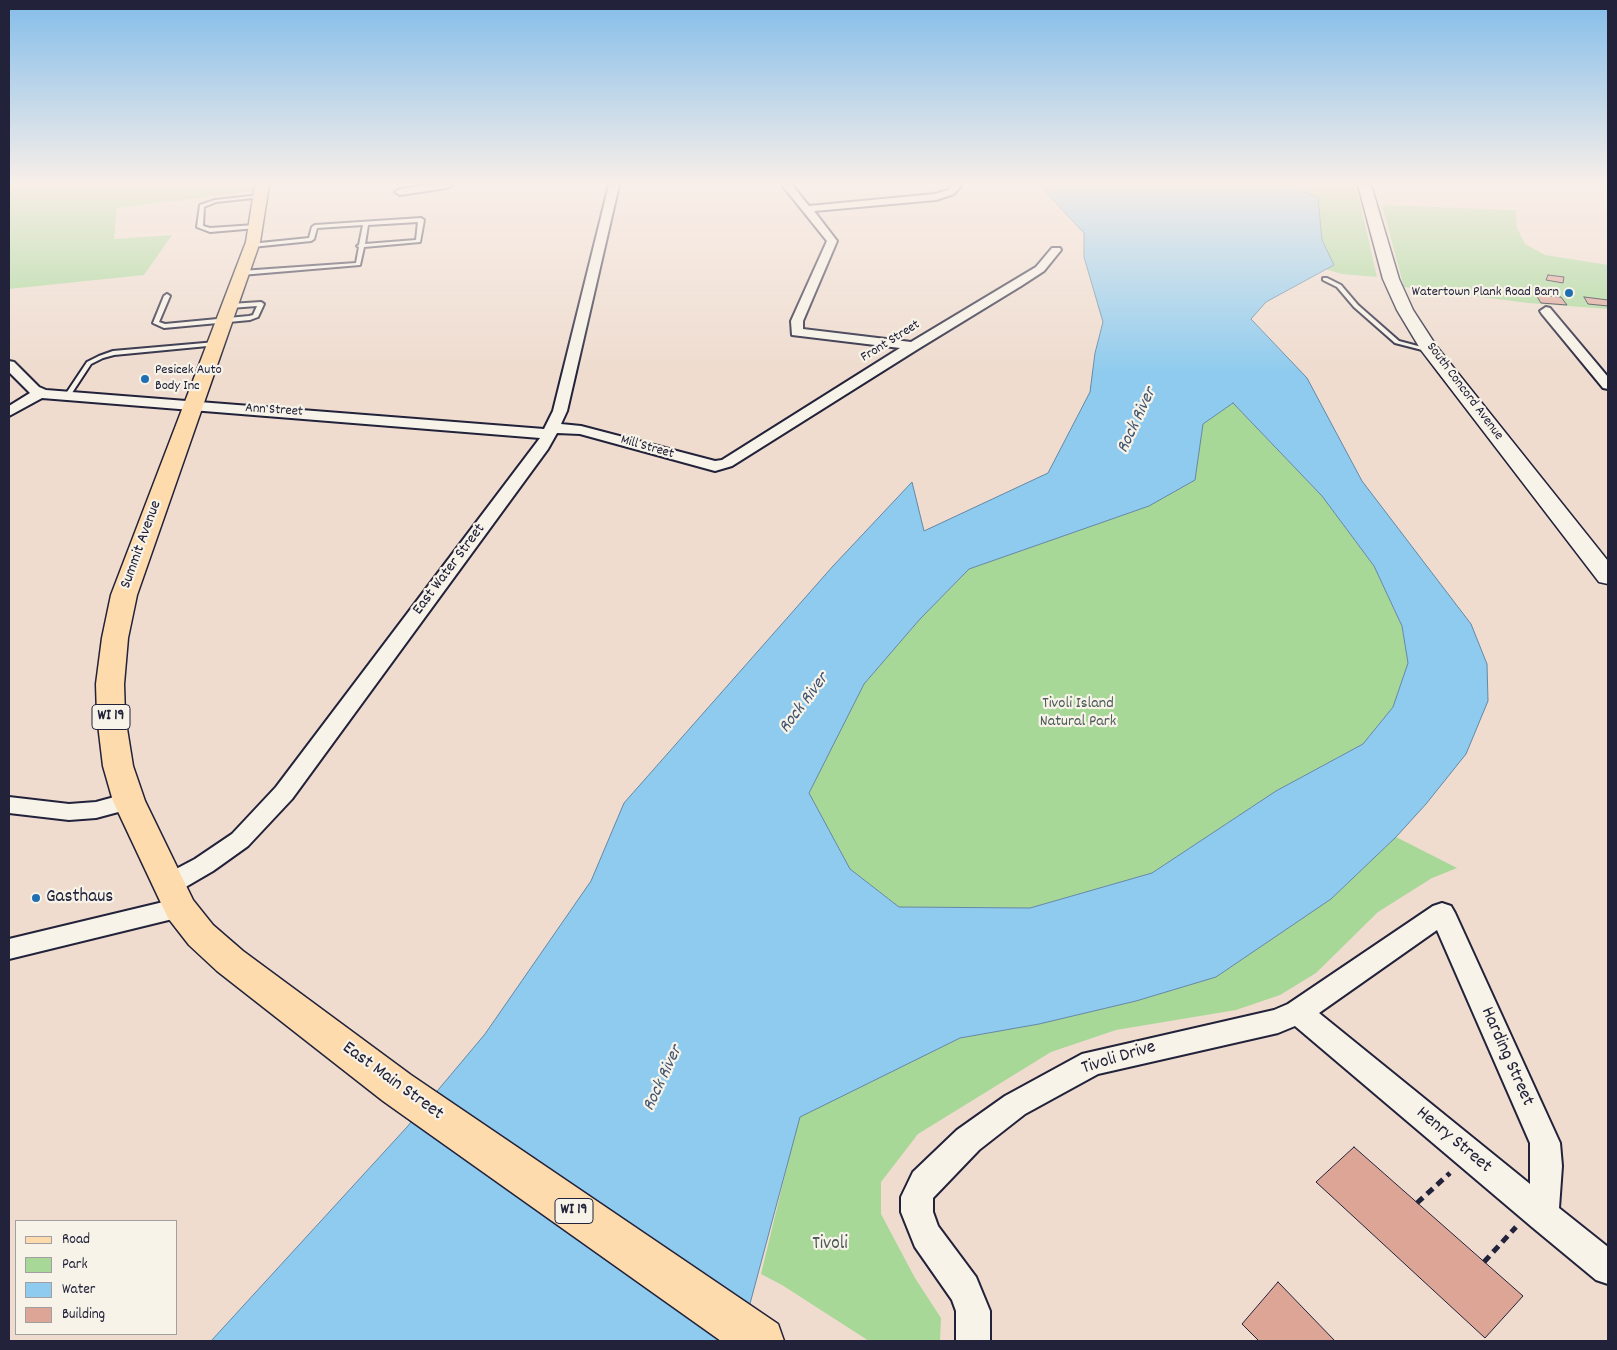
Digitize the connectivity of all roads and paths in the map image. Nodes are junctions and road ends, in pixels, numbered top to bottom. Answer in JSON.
{"nodes":[{"id":1,"x":251,"y":248,"type":"edge"},
{"id":2,"x":360,"y":248,"type":"edge"},
{"id":3,"x":599,"y":248,"type":"edge"},
{"id":4,"x":829,"y":248,"type":"edge"},
{"id":5,"x":1382,"y":248,"type":"edge"},
{"id":6,"x":1056,"y":250,"type":"dead end"},
{"id":7,"x":241,"y":273,"type":"junction"},
{"id":8,"x":1325,"y":279,"type":"dead end"},
{"id":9,"x":167,"y":296,"type":"dead end"},
{"id":10,"x":1546,"y":311,"type":"dead end"},
{"id":11,"x":227,"y":313,"type":"junction"},
{"id":12,"x":216,"y":344,"type":"junction"},
{"id":13,"x":913,"y":346,"type":"junction"},
{"id":14,"x":1430,"y":350,"type":"junction"},
{"id":15,"x":9,"y":365,"type":"edge"},
{"id":16,"x":1608,"y":385,"type":"edge"},
{"id":17,"x":40,"y":393,"type":"junction"},
{"id":18,"x":68,"y":395,"type":"junction"},
{"id":19,"x":195,"y":406,"type":"junction"},
{"id":20,"x":9,"y":412,"type":"edge"},
{"id":21,"x":552,"y":431,"type":"junction"},
{"id":22,"x":739,"y":456,"type":"joint"},
{"id":23,"x":1608,"y":576,"type":"edge"},
{"id":24,"x":129,"y":801,"type":"junction"},
{"id":25,"x":9,"y":805,"type":"edge"},
{"id":26,"x":174,"y":896,"type":"junction"},
{"id":27,"x":1434,"y":918,"type":"joint"},
{"id":28,"x":9,"y":949,"type":"edge"},
{"id":29,"x":1298,"y":1012,"type":"junction"},
{"id":30,"x":1470,"y":1156,"type":"junction"},
{"id":31,"x":1418,"y":1203,"type":"dead end"},
{"id":32,"x":1538,"y":1212,"type":"junction"},
{"id":33,"x":1484,"y":1262,"type":"dead end"},
{"id":34,"x":1608,"y":1268,"type":"edge"},
{"id":35,"x":755,"y":1337,"type":"edge"},
{"id":36,"x":973,"y":1341,"type":"edge"}],
"edges":[{"from":1,"to":7,"type":"main road","name":"Summit Avenue","number":"WI 19"},
{"from":2,"to":7,"type":"lane"},
{"from":3,"to":21,"type":"street","name":"East Water Street"},
{"from":4,"to":13,"type":"street"},
{"from":5,"to":14,"type":"street","name":"South Concord Avenue"},
{"from":6,"to":13,"type":"street","name":"Front Street"},
{"from":7,"to":11,"type":"main road","name":"Summit Avenue","number":"WI 19"},
{"from":8,"to":14,"type":"lane"},
{"from":9,"to":11,"type":"lane"},
{"from":10,"to":16,"type":"street"},
{"from":11,"to":12,"type":"main road","name":"Summit Avenue","number":"WI 19"},
{"from":12,"to":18,"type":"lane"},
{"from":12,"to":19,"type":"main road","name":"Summit Avenue","number":"WI 19"},
{"from":13,"to":22,"type":"street","name":"Front Street"},
{"from":14,"to":23,"type":"street","name":"South Concord Avenue"},
{"from":15,"to":17,"type":"street"},
{"from":17,"to":18,"type":"street","name":"Ann Street"},
{"from":17,"to":20,"type":"street"},
{"from":18,"to":19,"type":"street","name":"Ann Street"},
{"from":19,"to":21,"type":"street","name":"Ann Street"},
{"from":19,"to":24,"type":"main road","name":"Summit Avenue","number":"WI 19"},
{"from":21,"to":22,"type":"street","name":"Mill Street"},
{"from":21,"to":26,"type":"street","name":"East Water Street"},
{"from":24,"to":25,"type":"street"},
{"from":24,"to":26,"type":"main road","name":"Summit Avenue","number":"WI 19"},
{"from":26,"to":28,"type":"street"},
{"from":26,"to":35,"type":"main road","name":"East Main Street","number":"WI 19"},
{"from":27,"to":29,"type":"street","name":"Tivoli Drive"},
{"from":27,"to":32,"type":"street","name":"Harding Street"},
{"from":29,"to":30,"type":"street","name":"Henry Street"},
{"from":29,"to":36,"type":"street","name":"Tivoli Drive"},
{"from":30,"to":31,"type":"path"},
{"from":30,"to":32,"type":"street","name":"Henry Street"},
{"from":32,"to":33,"type":"path"},
{"from":32,"to":34,"type":"street","name":"Henry Street"}]}
